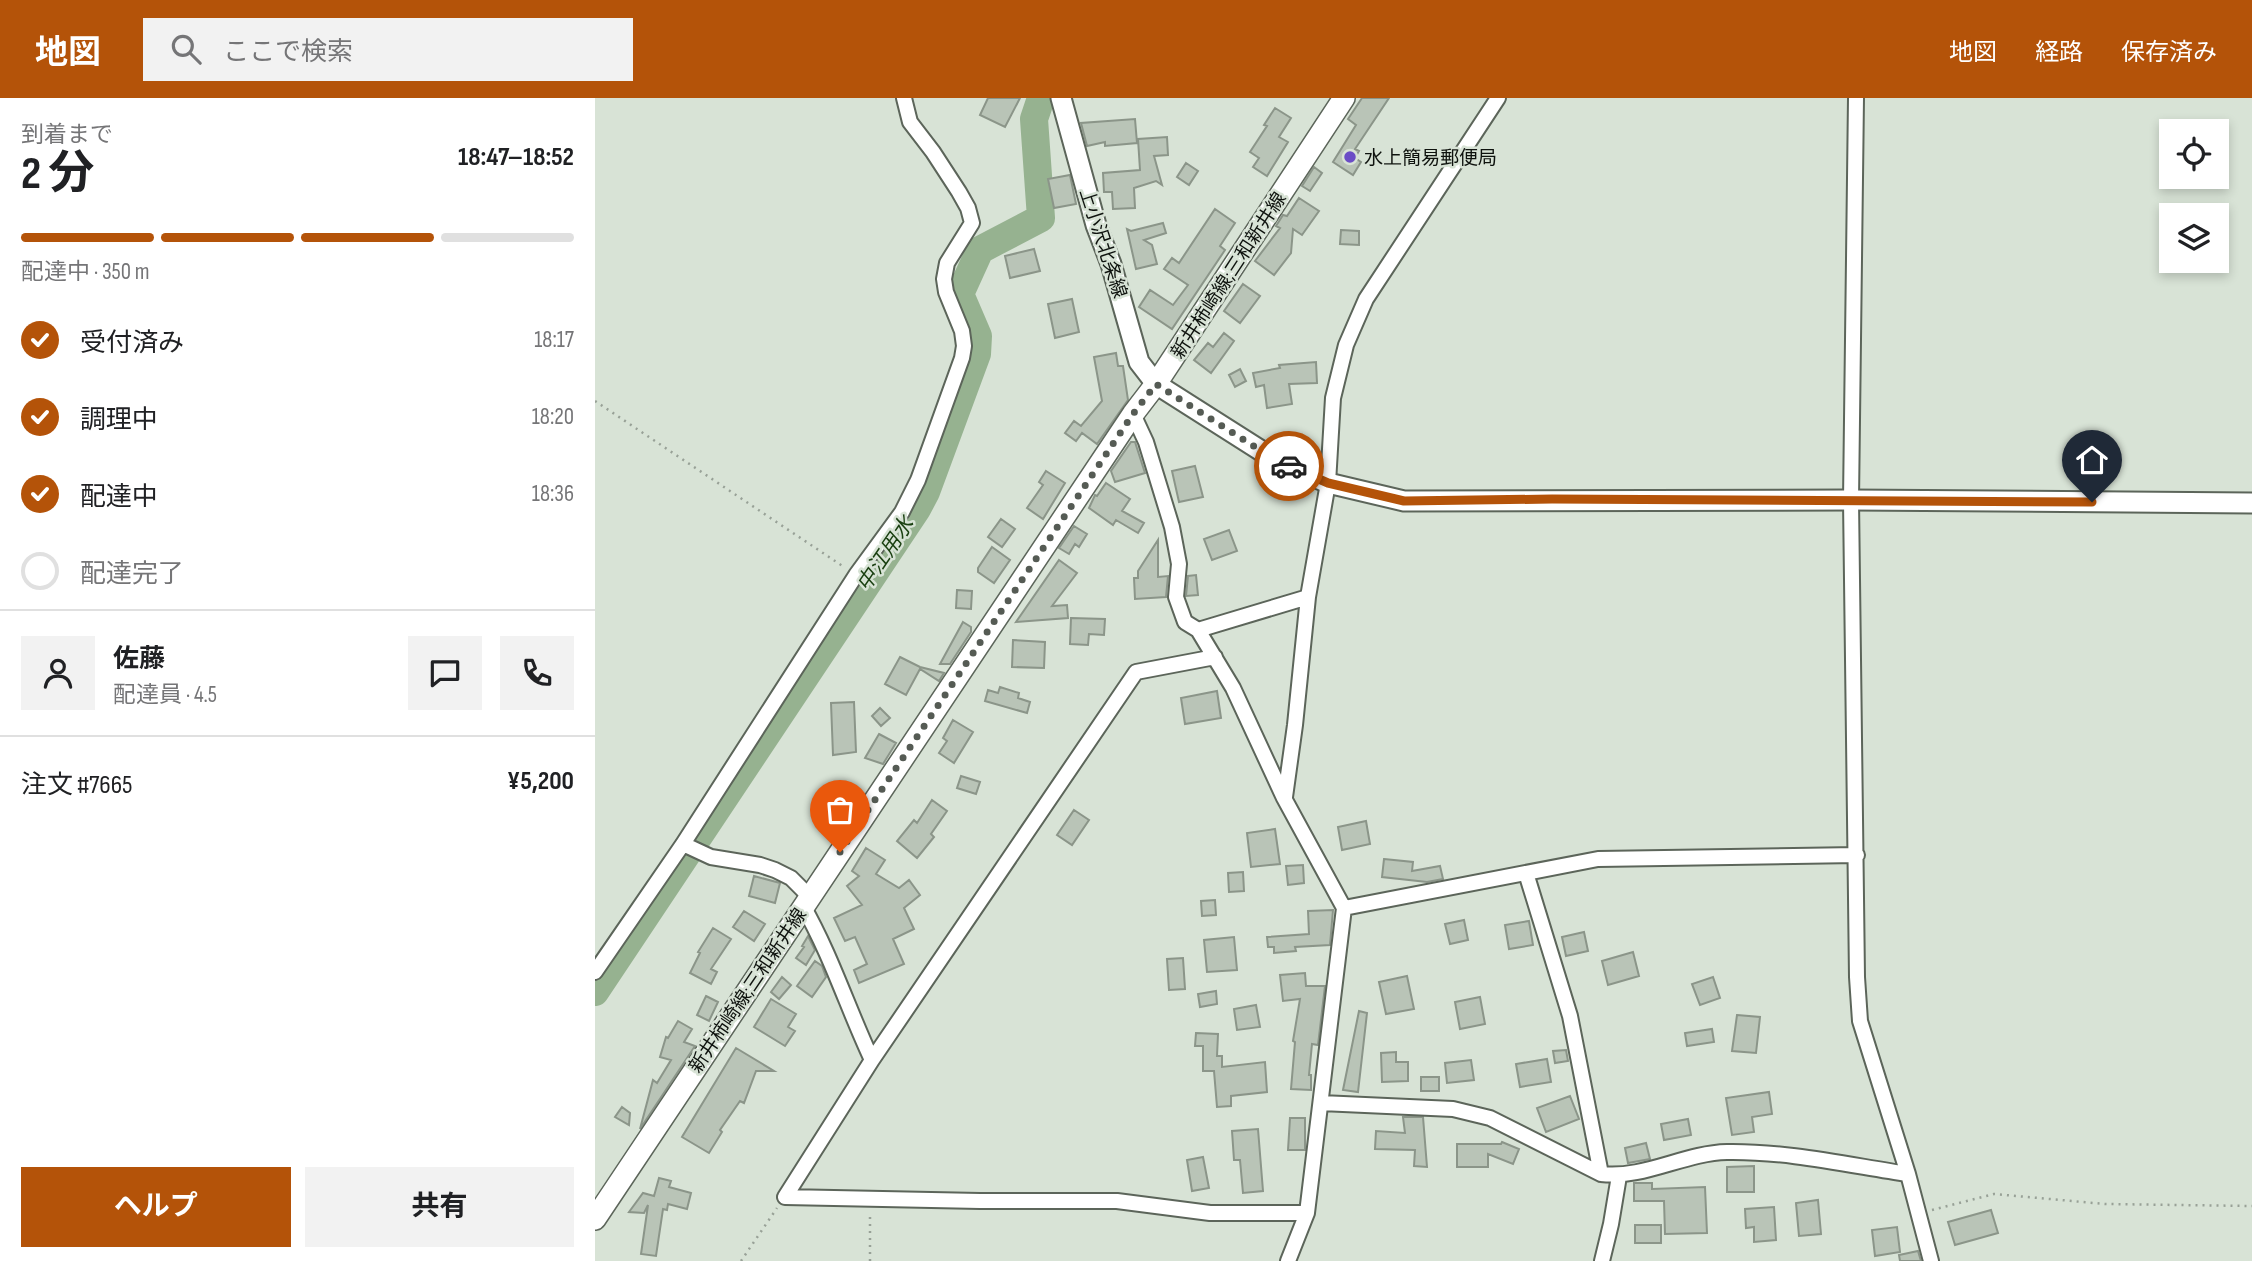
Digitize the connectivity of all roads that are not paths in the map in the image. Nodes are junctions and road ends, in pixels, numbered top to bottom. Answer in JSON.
{"nodes":[{"id":1,"x":904,"y":98,"type":"edge"},
{"id":2,"x":1061,"y":98,"type":"edge"},
{"id":3,"x":1344,"y":98,"type":"edge"},
{"id":4,"x":1498,"y":98,"type":"edge"},
{"id":5,"x":1856,"y":98,"type":"edge"},
{"id":6,"x":1156,"y":384,"type":"junction"},
{"id":7,"x":1133,"y":414,"type":"junction"},
{"id":8,"x":1328,"y":483,"type":"junction"},
{"id":9,"x":1851,"y":500,"type":"junction"},
{"id":10,"x":2252,"y":503,"type":"edge"},
{"id":11,"x":1308,"y":597,"type":"junction"},
{"id":12,"x":1198,"y":630,"type":"junction"},
{"id":13,"x":1215,"y":657,"type":"junction"},
{"id":14,"x":1285,"y":798,"type":"junction"},
{"id":15,"x":683,"y":844,"type":"junction"},
{"id":16,"x":1857,"y":855,"type":"junction"},
{"id":17,"x":1526,"y":873,"type":"junction"},
{"id":18,"x":806,"y":902,"type":"junction"},
{"id":19,"x":1344,"y":908,"type":"junction"},
{"id":20,"x":595,"y":972,"type":"edge"},
{"id":21,"x":872,"y":1060,"type":"junction"},
{"id":22,"x":1321,"y":1103,"type":"junction"},
{"id":23,"x":1601,"y":1174,"type":"junction"},
{"id":24,"x":1908,"y":1174,"type":"junction"},
{"id":25,"x":1619,"y":1176,"type":"junction"},
{"id":26,"x":1307,"y":1213,"type":"junction"},
{"id":27,"x":595,"y":1219,"type":"edge"},
{"id":28,"x":1288,"y":1261,"type":"edge"},
{"id":29,"x":1602,"y":1261,"type":"edge"},
{"id":30,"x":1931,"y":1261,"type":"edge"}],
"edges":[{"from":1,"to":15,"type":"street"},
{"from":2,"to":6,"type":"street","name":"上小沢北条線"},
{"from":3,"to":6,"type":"main road","name":"新井柿崎線;三和新井線"},
{"from":4,"to":8,"type":"street"},
{"from":5,"to":9,"type":"street"},
{"from":6,"to":7,"type":"main road","name":"新井柿崎線;三和新井線"},
{"from":6,"to":8,"type":"street"},
{"from":7,"to":12,"type":"street"},
{"from":7,"to":18,"type":"main road","name":"新井柿崎線;三和新井線"},
{"from":8,"to":9,"type":"street"},
{"from":8,"to":11,"type":"street"},
{"from":9,"to":10,"type":"street"},
{"from":9,"to":16,"type":"street"},
{"from":11,"to":12,"type":"street"},
{"from":11,"to":14,"type":"street"},
{"from":12,"to":13,"type":"street"},
{"from":13,"to":14,"type":"street"},
{"from":13,"to":21,"type":"street"},
{"from":14,"to":19,"type":"street"},
{"from":15,"to":18,"type":"street"},
{"from":15,"to":20,"type":"street"},
{"from":16,"to":17,"type":"street"},
{"from":16,"to":24,"type":"street"},
{"from":17,"to":19,"type":"street"},
{"from":17,"to":23,"type":"street"},
{"from":18,"to":21,"type":"street"},
{"from":18,"to":27,"type":"main road","name":"新井柿崎線;三和新井線"},
{"from":19,"to":22,"type":"street"},
{"from":21,"to":26,"type":"street"},
{"from":22,"to":23,"type":"street"},
{"from":22,"to":26,"type":"street"},
{"from":23,"to":25,"type":"street"},
{"from":24,"to":25,"type":"street"},
{"from":24,"to":30,"type":"street"},
{"from":25,"to":29,"type":"street"},
{"from":26,"to":28,"type":"street"}]}
